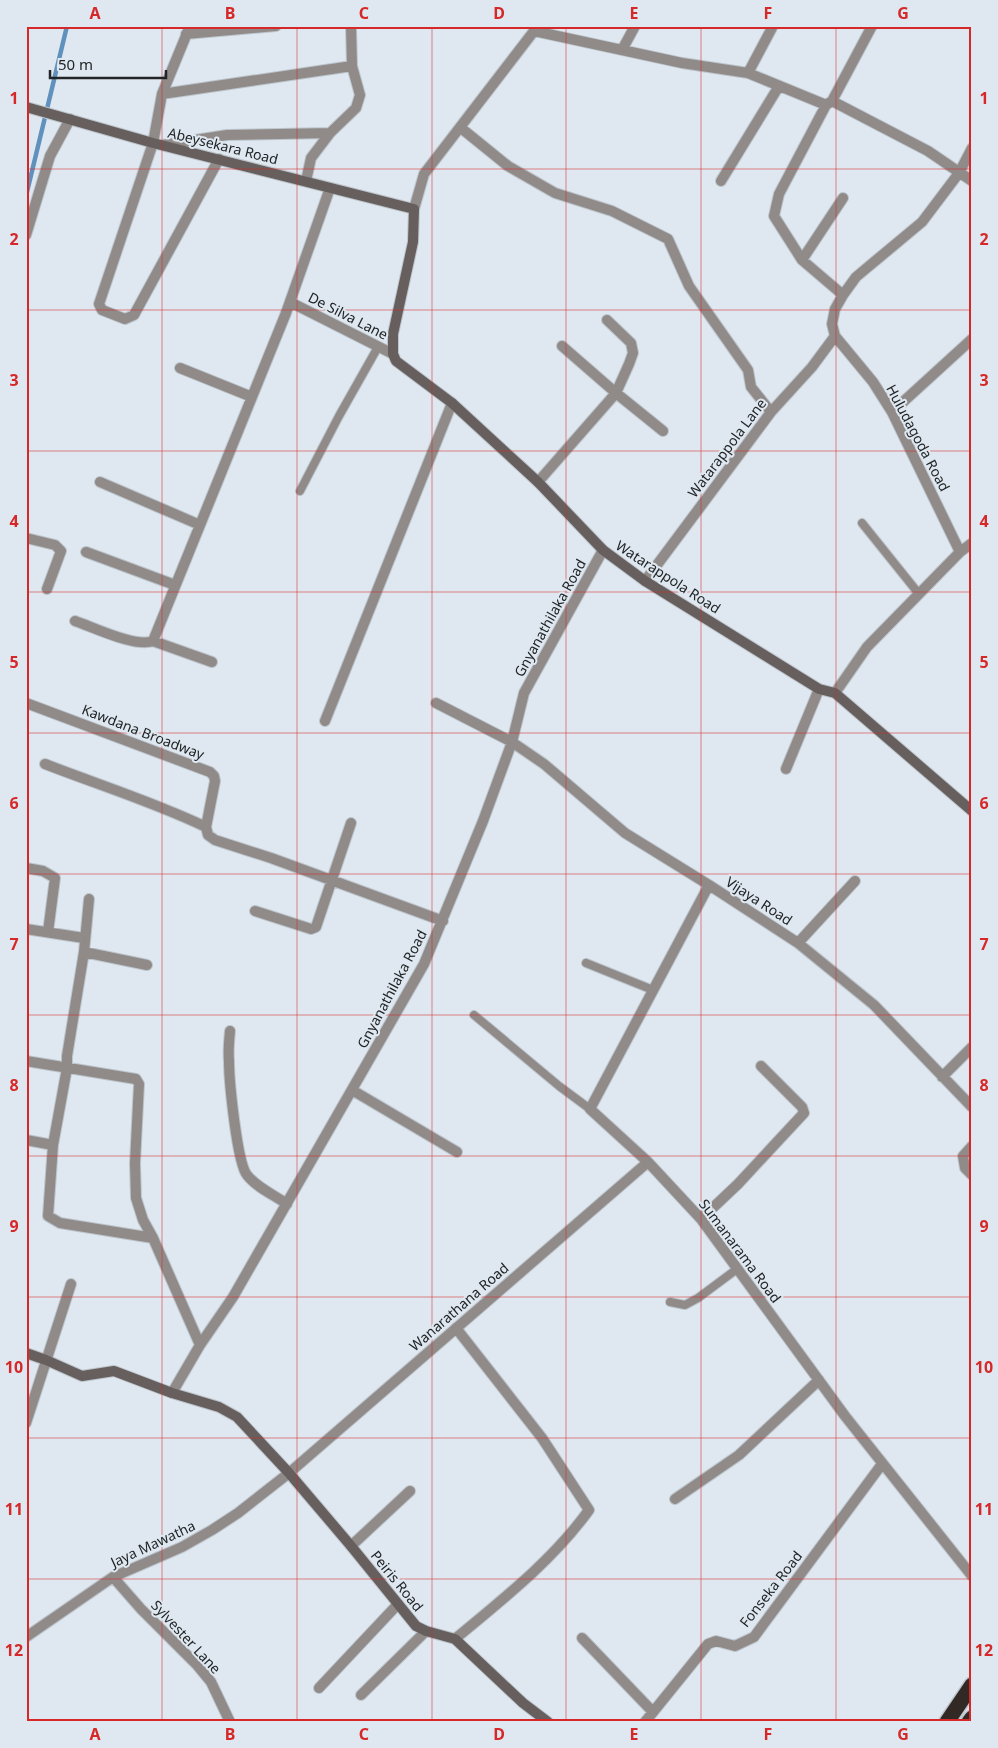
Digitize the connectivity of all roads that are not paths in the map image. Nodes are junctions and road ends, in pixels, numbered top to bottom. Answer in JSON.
{"nodes":[{"id":1,"x":276,"y":26,"type":"edge"},
{"id":2,"x":351,"y":26,"type":"edge"},
{"id":3,"x":635,"y":26,"type":"edge"},
{"id":4,"x":773,"y":26,"type":"edge"},
{"id":5,"x":872,"y":26,"type":"edge"},
{"id":6,"x":533,"y":29,"type":"edge"},
{"id":7,"x":188,"y":30,"type":"edge"},
{"id":8,"x":622,"y":50,"type":"junction"},
{"id":9,"x":352,"y":66,"type":"junction"},
{"id":10,"x":748,"y":73,"type":"junction"},
{"id":11,"x":779,"y":86,"type":"junction"},
{"id":12,"x":162,"y":94,"type":"junction"},
{"id":13,"x":829,"y":103,"type":"junction"},
{"id":14,"x":29,"y":108,"type":"edge"},
{"id":15,"x":67,"y":118,"type":"junction"},
{"id":16,"x":460,"y":128,"type":"junction"},
{"id":17,"x":330,"y":133,"type":"junction"},
{"id":18,"x":158,"y":144,"type":"junction"},
{"id":19,"x":972,"y":148,"type":"edge"},
{"id":20,"x":219,"y":158,"type":"junction"},
{"id":21,"x":959,"y":173,"type":"junction"},
{"id":22,"x":721,"y":180,"type":"dead end"},
{"id":23,"x":306,"y":181,"type":"junction"},
{"id":24,"x":972,"y":181,"type":"edge"},
{"id":25,"x":330,"y":188,"type":"junction"},
{"id":26,"x":843,"y":198,"type":"dead end"},
{"id":27,"x":414,"y":209,"type":"junction"},
{"id":28,"x":26,"y":235,"type":"edge"},
{"id":29,"x":802,"y":260,"type":"junction"},
{"id":30,"x":843,"y":295,"type":"junction"},
{"id":31,"x":290,"y":302,"type":"junction"},
{"id":32,"x":607,"y":320,"type":"dead end"},
{"id":33,"x":835,"y":336,"type":"junction"},
{"id":34,"x":972,"y":340,"type":"edge"},
{"id":35,"x":562,"y":346,"type":"dead end"},
{"id":36,"x":378,"y":347,"type":"junction"},
{"id":37,"x":392,"y":354,"type":"junction"},
{"id":38,"x":180,"y":368,"type":"dead end"},
{"id":39,"x":616,"y":393,"type":"junction"},
{"id":40,"x":252,"y":397,"type":"junction"},
{"id":41,"x":452,"y":403,"type":"junction"},
{"id":42,"x":771,"y":412,"type":"junction"},
{"id":43,"x":892,"y":412,"type":"junction"},
{"id":44,"x":663,"y":431,"type":"dead end"},
{"id":45,"x":100,"y":482,"type":"dead end"},
{"id":46,"x":538,"y":482,"type":"junction"},
{"id":47,"x":300,"y":491,"type":"dead end"},
{"id":48,"x":862,"y":523,"type":"dead end"},
{"id":49,"x":200,"y":525,"type":"junction"},
{"id":50,"x":26,"y":538,"type":"edge"},
{"id":51,"x":972,"y":543,"type":"edge"},
{"id":52,"x":603,"y":550,"type":"junction"},
{"id":53,"x":86,"y":552,"type":"dead end"},
{"id":54,"x":960,"y":552,"type":"junction"},
{"id":55,"x":645,"y":581,"type":"junction"},
{"id":56,"x":175,"y":585,"type":"junction"},
{"id":57,"x":47,"y":589,"type":"dead end"},
{"id":58,"x":919,"y":594,"type":"junction"},
{"id":59,"x":75,"y":621,"type":"dead end"},
{"id":60,"x":153,"y":640,"type":"junction"},
{"id":61,"x":212,"y":662,"type":"dead end"},
{"id":62,"x":819,"y":689,"type":"junction"},
{"id":63,"x":835,"y":693,"type":"junction"},
{"id":64,"x":26,"y":703,"type":"edge"},
{"id":65,"x":436,"y":703,"type":"dead end"},
{"id":66,"x":325,"y":721,"type":"dead end"},
{"id":67,"x":512,"y":742,"type":"junction"},
{"id":68,"x":46,"y":764,"type":"dead end"},
{"id":69,"x":786,"y":769,"type":"dead end"},
{"id":70,"x":972,"y":811,"type":"edge"},
{"id":71,"x":351,"y":823,"type":"dead end"},
{"id":72,"x":206,"y":826,"type":"junction"},
{"id":73,"x":26,"y":868,"type":"edge"},
{"id":74,"x":333,"y":880,"type":"junction"},
{"id":75,"x":855,"y":880,"type":"dead end"},
{"id":76,"x":709,"y":885,"type":"junction"},
{"id":77,"x":89,"y":899,"type":"dead end"},
{"id":78,"x":255,"y":911,"type":"dead end"},
{"id":79,"x":443,"y":921,"type":"junction"},
{"id":80,"x":26,"y":930,"type":"edge"},
{"id":81,"x":48,"y":932,"type":"junction"},
{"id":82,"x":84,"y":938,"type":"junction"},
{"id":83,"x":798,"y":943,"type":"junction"},
{"id":84,"x":84,"y":952,"type":"junction"},
{"id":85,"x":586,"y":963,"type":"dead end"},
{"id":86,"x":147,"y":965,"type":"dead end"},
{"id":87,"x":653,"y":990,"type":"junction"},
{"id":88,"x":474,"y":1015,"type":"dead end"},
{"id":89,"x":230,"y":1031,"type":"dead end"},
{"id":90,"x":972,"y":1048,"type":"edge"},
{"id":91,"x":26,"y":1061,"type":"edge"},
{"id":92,"x":761,"y":1066,"type":"dead end"},
{"id":93,"x":68,"y":1068,"type":"junction"},
{"id":94,"x":942,"y":1077,"type":"junction"},
{"id":95,"x":352,"y":1090,"type":"junction"},
{"id":96,"x":972,"y":1107,"type":"edge"},
{"id":97,"x":590,"y":1109,"type":"junction"},
{"id":98,"x":26,"y":1140,"type":"edge"},
{"id":99,"x":53,"y":1145,"type":"junction"},
{"id":100,"x":972,"y":1146,"type":"edge"},
{"id":101,"x":457,"y":1152,"type":"dead end"},
{"id":102,"x":648,"y":1162,"type":"junction"},
{"id":103,"x":972,"y":1176,"type":"edge"},
{"id":104,"x":287,"y":1204,"type":"junction"},
{"id":105,"x":701,"y":1220,"type":"junction"},
{"id":106,"x":153,"y":1238,"type":"junction"},
{"id":107,"x":737,"y":1269,"type":"junction"},
{"id":108,"x":72,"y":1284,"type":"dead end"},
{"id":109,"x":670,"y":1302,"type":"dead end"},
{"id":110,"x":456,"y":1328,"type":"junction"},
{"id":111,"x":200,"y":1345,"type":"junction"},
{"id":112,"x":26,"y":1353,"type":"edge"},
{"id":113,"x":46,"y":1360,"type":"junction"},
{"id":114,"x":819,"y":1380,"type":"junction"},
{"id":115,"x":172,"y":1393,"type":"junction"},
{"id":116,"x":26,"y":1423,"type":"edge"},
{"id":117,"x":882,"y":1464,"type":"junction"},
{"id":118,"x":289,"y":1473,"type":"junction"},
{"id":119,"x":410,"y":1491,"type":"dead end"},
{"id":120,"x":675,"y":1499,"type":"dead end"},
{"id":121,"x":351,"y":1546,"type":"junction"},
{"id":122,"x":972,"y":1576,"type":"edge"},
{"id":123,"x":113,"y":1577,"type":"junction"},
{"id":124,"x":398,"y":1604,"type":"junction"},
{"id":125,"x":426,"y":1631,"type":"junction"},
{"id":126,"x":26,"y":1637,"type":"edge"},
{"id":127,"x":582,"y":1638,"type":"dead end"},
{"id":128,"x":455,"y":1639,"type":"junction"},
{"id":129,"x":972,"y":1685,"type":"edge"},
{"id":130,"x":319,"y":1688,"type":"dead end"},
{"id":131,"x":361,"y":1696,"type":"dead end"},
{"id":132,"x":653,"y":1712,"type":"junction"},
{"id":133,"x":972,"y":1718,"type":"edge"},
{"id":134,"x":230,"y":1722,"type":"edge"},
{"id":135,"x":548,"y":1722,"type":"edge"},
{"id":136,"x":645,"y":1722,"type":"edge"},
{"id":137,"x":947,"y":1722,"type":"edge"},
{"id":138,"x":969,"y":1722,"type":"edge"}],
"edges":[{"from":1,"to":7,"type":"street"},
{"from":2,"to":9,"type":"street"},
{"from":3,"to":8,"type":"street"},
{"from":4,"to":10,"type":"street"},
{"from":5,"to":13,"type":"street"},
{"from":6,"to":8,"type":"street"},
{"from":6,"to":16,"type":"street"},
{"from":7,"to":12,"type":"street"},
{"from":8,"to":10,"type":"street"},
{"from":9,"to":12,"type":"street"},
{"from":9,"to":17,"type":"street"},
{"from":10,"to":11,"type":"street"},
{"from":11,"to":13,"type":"street"},
{"from":11,"to":22,"type":"street"},
{"from":12,"to":18,"type":"street"},
{"from":13,"to":21,"type":"street"},
{"from":13,"to":29,"type":"street"},
{"from":14,"to":15,"type":"street","name":"Abeysekara Road"},
{"from":15,"to":18,"type":"street","name":"Abeysekara Road"},
{"from":15,"to":28,"type":"street"},
{"from":16,"to":27,"type":"street"},
{"from":16,"to":42,"type":"street"},
{"from":17,"to":18,"type":"street"},
{"from":17,"to":23,"type":"street"},
{"from":18,"to":20,"type":"street","name":"Abeysekara Road"},
{"from":18,"to":20,"type":"street"},
{"from":19,"to":21,"type":"street"},
{"from":20,"to":23,"type":"street","name":"Abeysekara Road"},
{"from":21,"to":24,"type":"street"},
{"from":21,"to":30,"type":"street"},
{"from":23,"to":25,"type":"street","name":"Abeysekara Road"},
{"from":25,"to":27,"type":"street","name":"Abeysekara Road"},
{"from":25,"to":31,"type":"street"},
{"from":26,"to":29,"type":"street"},
{"from":27,"to":37,"type":"street"},
{"from":29,"to":30,"type":"street"},
{"from":30,"to":33,"type":"street"},
{"from":31,"to":36,"type":"street","name":"De Silva Lane"},
{"from":31,"to":40,"type":"street"},
{"from":32,"to":39,"type":"street"},
{"from":33,"to":42,"type":"street","name":"Watarappola Lane"},
{"from":33,"to":43,"type":"street","name":"Huludagoda Road"},
{"from":34,"to":43,"type":"street"},
{"from":35,"to":39,"type":"street"},
{"from":36,"to":37,"type":"street","name":"De Silva Lane"},
{"from":36,"to":47,"type":"lane"},
{"from":37,"to":41,"type":"street","name":"Watarappola Road"},
{"from":38,"to":40,"type":"street"},
{"from":39,"to":44,"type":"street"},
{"from":39,"to":46,"type":"street"},
{"from":40,"to":49,"type":"street"},
{"from":41,"to":46,"type":"street","name":"Watarappola Road"},
{"from":41,"to":66,"type":"street"},
{"from":42,"to":55,"type":"street","name":"Watarappola Lane"},
{"from":43,"to":54,"type":"street","name":"Huludagoda Road"},
{"from":45,"to":49,"type":"street"},
{"from":46,"to":52,"type":"street","name":"Watarappola Road"},
{"from":48,"to":58,"type":"lane"},
{"from":49,"to":56,"type":"street"},
{"from":50,"to":57,"type":"street"},
{"from":51,"to":54,"type":"street"},
{"from":52,"to":55,"type":"street","name":"Watarappola Road"},
{"from":52,"to":67,"type":"street","name":"Gnyanathilaka Road"},
{"from":53,"to":56,"type":"street"},
{"from":54,"to":58,"type":"street"},
{"from":55,"to":62,"type":"street","name":"Watarappola Road"},
{"from":56,"to":60,"type":"street"},
{"from":58,"to":63,"type":"street"},
{"from":59,"to":60,"type":"street"},
{"from":60,"to":61,"type":"street"},
{"from":62,"to":63,"type":"street","name":"Watarappola Road"},
{"from":62,"to":69,"type":"street"},
{"from":63,"to":70,"type":"street","name":"Watarappola Road"},
{"from":64,"to":72,"type":"street","name":"Kawdana Broadway"},
{"from":65,"to":67,"type":"street","name":"Vijaya Road"},
{"from":67,"to":76,"type":"street","name":"Vijaya Road"},
{"from":67,"to":79,"type":"street","name":"Gnyanathilaka Road"},
{"from":68,"to":72,"type":"street"},
{"from":71,"to":74,"type":"street"},
{"from":72,"to":74,"type":"street"},
{"from":73,"to":81,"type":"street"},
{"from":74,"to":78,"type":"street"},
{"from":74,"to":79,"type":"street"},
{"from":75,"to":83,"type":"street"},
{"from":76,"to":83,"type":"street","name":"Vijaya Road"},
{"from":76,"to":87,"type":"street"},
{"from":77,"to":82,"type":"street"},
{"from":79,"to":95,"type":"street","name":"Gnyanathilaka Road"},
{"from":80,"to":81,"type":"street"},
{"from":81,"to":82,"type":"street"},
{"from":82,"to":84,"type":"street"},
{"from":83,"to":94,"type":"street","name":"Vijaya Road"},
{"from":84,"to":86,"type":"street"},
{"from":84,"to":93,"type":"street"},
{"from":85,"to":87,"type":"lane"},
{"from":87,"to":97,"type":"street"},
{"from":88,"to":97,"type":"lane"},
{"from":89,"to":104,"type":"street"},
{"from":90,"to":94,"type":"street"},
{"from":91,"to":93,"type":"street"},
{"from":92,"to":105,"type":"street"},
{"from":93,"to":99,"type":"street"},
{"from":93,"to":106,"type":"street"},
{"from":94,"to":96,"type":"street","name":"Vijaya Road"},
{"from":95,"to":101,"type":"street"},
{"from":95,"to":104,"type":"street","name":"Gnyanathilaka Road"},
{"from":97,"to":102,"type":"street","name":"Sumanarama Road"},
{"from":98,"to":99,"type":"street"},
{"from":99,"to":106,"type":"street"},
{"from":100,"to":103,"type":"street"},
{"from":102,"to":105,"type":"street","name":"Sumanarama Road"},
{"from":102,"to":110,"type":"street","name":"Wanarathana Road"},
{"from":104,"to":111,"type":"street","name":"Gnyanathilaka Road"},
{"from":105,"to":107,"type":"street","name":"Sumanarama Road"},
{"from":106,"to":111,"type":"street"},
{"from":107,"to":109,"type":"lane"},
{"from":107,"to":114,"type":"street","name":"Sumanarama Road"},
{"from":108,"to":113,"type":"street"},
{"from":110,"to":118,"type":"street","name":"Wanarathana Road"},
{"from":110,"to":128,"type":"street"},
{"from":111,"to":115,"type":"street","name":"Gnyanathilaka Road"},
{"from":112,"to":113,"type":"street","name":"Peiris Road"},
{"from":113,"to":115,"type":"street","name":"Peiris Road"},
{"from":113,"to":116,"type":"street"},
{"from":114,"to":117,"type":"street","name":"Sumanarama Road"},
{"from":114,"to":120,"type":"street"},
{"from":115,"to":118,"type":"street","name":"Peiris Road"},
{"from":117,"to":122,"type":"street","name":"Sumanarama Road"},
{"from":117,"to":132,"type":"street","name":"Fonseka Road"},
{"from":118,"to":121,"type":"street","name":"Peiris Road"},
{"from":118,"to":123,"type":"street","name":"Jaya Mawatha"},
{"from":119,"to":121,"type":"street"},
{"from":121,"to":124,"type":"street","name":"Peiris Road"},
{"from":123,"to":126,"type":"street","name":"Jaya Mawatha"},
{"from":123,"to":134,"type":"street","name":"Sylvester Lane"},
{"from":124,"to":125,"type":"street","name":"Peiris Road"},
{"from":124,"to":130,"type":"street"},
{"from":125,"to":128,"type":"street","name":"Peiris Road"},
{"from":125,"to":131,"type":"street"},
{"from":127,"to":132,"type":"street"},
{"from":128,"to":135,"type":"street","name":"Peiris Road"},
{"from":129,"to":137,"type":"highway"},
{"from":132,"to":136,"type":"street","name":"Fonseka Road"},
{"from":133,"to":138,"type":"highway"}]}
